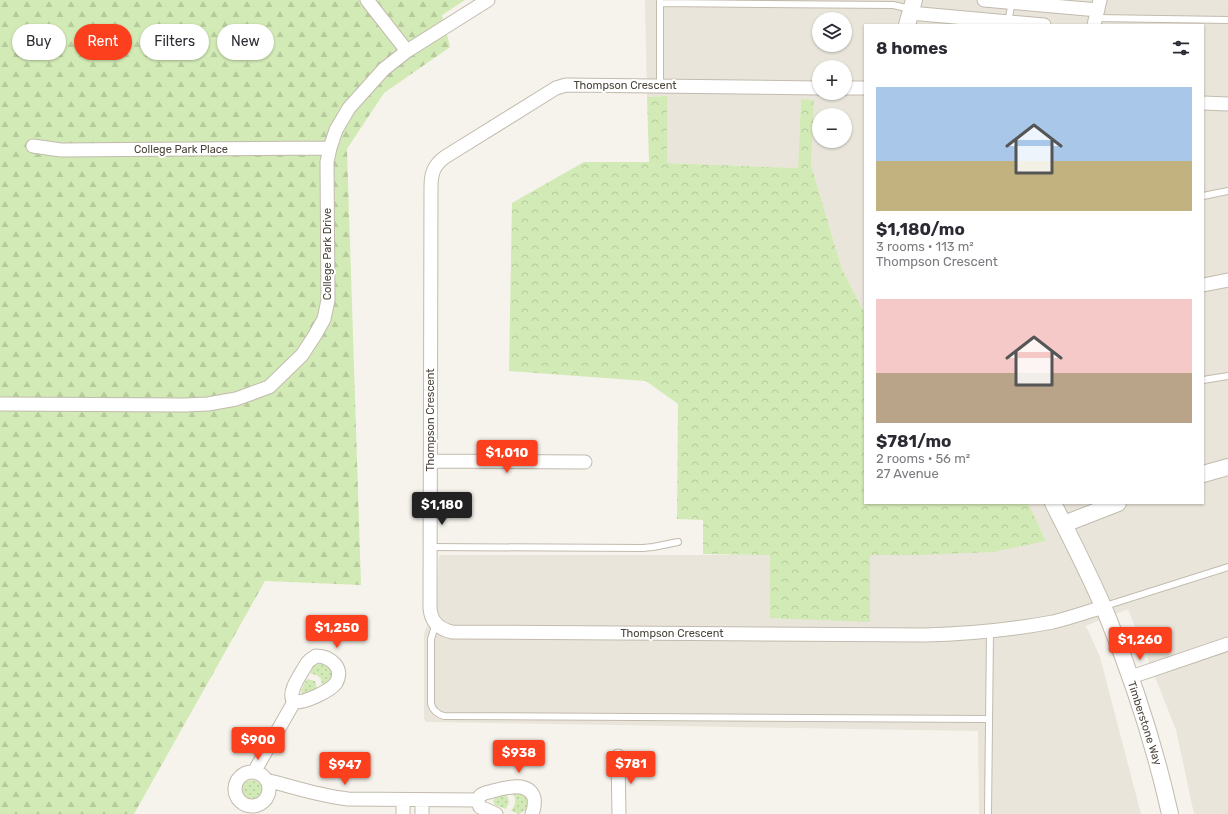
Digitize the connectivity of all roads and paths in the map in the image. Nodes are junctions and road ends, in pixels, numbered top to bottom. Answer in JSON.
{"nodes":[{"id":1,"x":367,"y":0,"type":"edge"},
{"id":2,"x":488,"y":0,"type":"edge"},
{"id":3,"x":984,"y":0,"type":"edge"},
{"id":4,"x":660,"y":1,"type":"edge"},
{"id":5,"x":1012,"y":1,"type":"edge"},
{"id":6,"x":910,"y":12,"type":"edge"},
{"id":7,"x":1097,"y":13,"type":"edge"},
{"id":8,"x":1228,"y":20,"type":"edge"},
{"id":9,"x":1008,"y":24,"type":"edge"},
{"id":10,"x":406,"y":51,"type":"junction"},
{"id":11,"x":660,"y":85,"type":"junction"},
{"id":12,"x":812,"y":88,"type":"edge"},
{"id":13,"x":852,"y":88,"type":"edge"},
{"id":14,"x":864,"y":88,"type":"edge"},
{"id":15,"x":1204,"y":103,"type":"edge"},
{"id":16,"x":1228,"y":104,"type":"edge"},
{"id":17,"x":33,"y":146,"type":"dead end"},
{"id":18,"x":330,"y":148,"type":"junction"},
{"id":19,"x":1228,"y":191,"type":"edge"},
{"id":20,"x":1204,"y":196,"type":"edge"},
{"id":21,"x":1228,"y":280,"type":"edge"},
{"id":22,"x":1204,"y":285,"type":"edge"},
{"id":23,"x":1228,"y":376,"type":"edge"},
{"id":24,"x":1204,"y":380,"type":"edge"},
{"id":25,"x":0,"y":404,"type":"edge"},
{"id":26,"x":430,"y":461,"type":"junction"},
{"id":27,"x":585,"y":462,"type":"dead end"},
{"id":28,"x":1228,"y":467,"type":"edge"},
{"id":29,"x":1204,"y":474,"type":"edge"},
{"id":30,"x":1054,"y":504,"type":"edge"},
{"id":31,"x":1115,"y":504,"type":"edge"},
{"id":32,"x":1064,"y":524,"type":"junction"},
{"id":33,"x":678,"y":542,"type":"dead end"},
{"id":34,"x":430,"y":547,"type":"junction"},
{"id":35,"x":1228,"y":567,"type":"edge"},
{"id":36,"x":1103,"y":607,"type":"junction"},
{"id":37,"x":436,"y":624,"type":"junction"},
{"id":38,"x":990,"y":632,"type":"junction"},
{"id":39,"x":1228,"y":644,"type":"edge"},
{"id":40,"x":1131,"y":677,"type":"junction"},
{"id":41,"x":294,"y":702,"type":"dead end"},
{"id":42,"x":989,"y":719,"type":"junction"},
{"id":43,"x":618,"y":756,"type":"dead end"},
{"id":44,"x":254,"y":772,"type":"junction"},
{"id":45,"x":266,"y":780,"type":"junction"},
{"id":46,"x":403,"y":800,"type":"junction"},
{"id":47,"x":422,"y":800,"type":"junction"},
{"id":48,"x":478,"y":800,"type":"junction"},
{"id":49,"x":403,"y":814,"type":"edge"},
{"id":50,"x":422,"y":814,"type":"edge"},
{"id":51,"x":496,"y":814,"type":"edge"},
{"id":52,"x":532,"y":814,"type":"edge"},
{"id":53,"x":619,"y":814,"type":"edge"},
{"id":54,"x":988,"y":814,"type":"edge"},
{"id":55,"x":1170,"y":814,"type":"edge"}],
"edges":[{"from":1,"to":10,"type":"street"},
{"from":2,"to":10,"type":"street","name":"College Park Drive"},
{"from":3,"to":5,"type":"street"},
{"from":4,"to":6,"type":"lane"},
{"from":4,"to":11,"type":"lane"},
{"from":5,"to":7,"type":"street"},
{"from":5,"to":9,"type":"lane"},
{"from":6,"to":9,"type":"street"},
{"from":7,"to":8,"type":"lane"},
{"from":10,"to":18,"type":"street","name":"College Park Drive"},
{"from":11,"to":12,"type":"street","name":"Thompson Crescent"},
{"from":11,"to":26,"type":"street","name":"Thompson Crescent"},
{"from":13,"to":14,"type":"street"},
{"from":15,"to":16,"type":"street"},
{"from":17,"to":18,"type":"street","name":"College Park Place"},
{"from":18,"to":25,"type":"street","name":"College Park Drive"},
{"from":19,"to":20,"type":"lane"},
{"from":21,"to":22,"type":"street"},
{"from":23,"to":24,"type":"lane"},
{"from":26,"to":27,"type":"street"},
{"from":26,"to":34,"type":"street","name":"Thompson Crescent"},
{"from":28,"to":29,"type":"street"},
{"from":30,"to":32,"type":"street","name":"Timberstone Way"},
{"from":31,"to":32,"type":"street"},
{"from":32,"to":36,"type":"street","name":"Timberstone Way"},
{"from":33,"to":34,"type":"lane"},
{"from":34,"to":37,"type":"street","name":"Thompson Crescent"},
{"from":35,"to":36,"type":"lane"},
{"from":36,"to":38,"type":"street","name":"Thompson Crescent"},
{"from":36,"to":40,"type":"street","name":"Timberstone Way"},
{"from":37,"to":38,"type":"street","name":"Thompson Crescent"},
{"from":37,"to":42,"type":"lane"},
{"from":38,"to":42,"type":"lane"},
{"from":39,"to":40,"type":"street"},
{"from":40,"to":55,"type":"street","name":"Timberstone Way"},
{"from":41,"to":44,"type":"street"},
{"from":42,"to":54,"type":"lane"},
{"from":43,"to":53,"type":"street"},
{"from":44,"to":45,"type":"street"},
{"from":44,"to":45,"type":"street"},
{"from":45,"to":46,"type":"street"},
{"from":46,"to":47,"type":"street"},
{"from":46,"to":49,"type":"street"},
{"from":47,"to":48,"type":"street"},
{"from":47,"to":50,"type":"street"},
{"from":48,"to":51,"type":"street"},
{"from":48,"to":52,"type":"street"}]}
